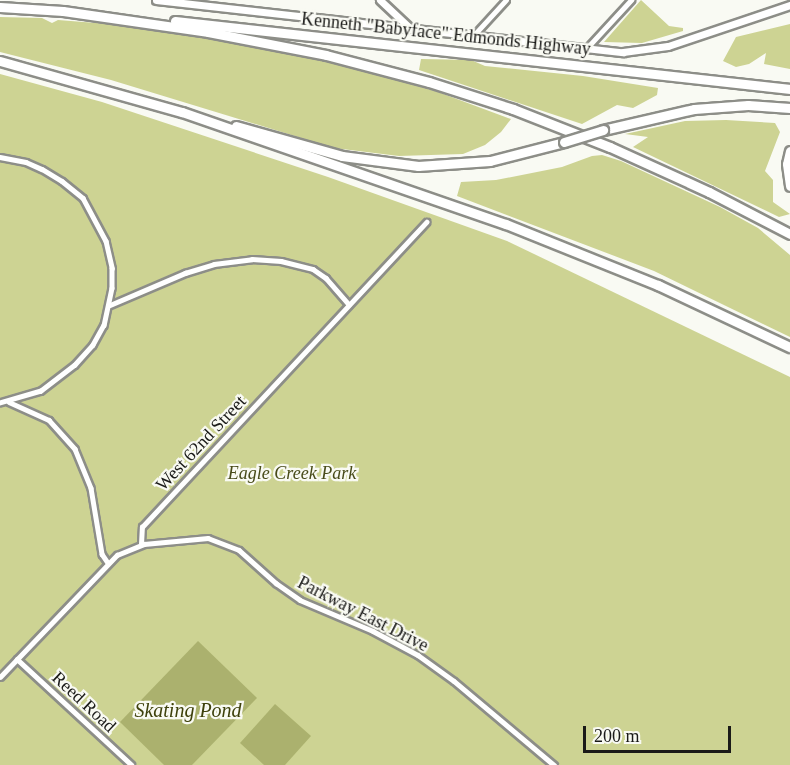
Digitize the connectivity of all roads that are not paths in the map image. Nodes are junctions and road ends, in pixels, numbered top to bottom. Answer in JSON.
{"nodes":[{"id":1,"x":156,"y":0,"type":"edge"},
{"id":2,"x":380,"y":0,"type":"edge"},
{"id":3,"x":506,"y":0,"type":"edge"},
{"id":4,"x":631,"y":0,"type":"edge"},
{"id":5,"x":790,"y":5,"type":"edge"},
{"id":6,"x":0,"y":7,"type":"edge"},
{"id":7,"x":63,"y":11,"type":"junction"},
{"id":8,"x":412,"y":30,"type":"junction"},
{"id":9,"x":472,"y":37,"type":"junction"},
{"id":10,"x":585,"y":49,"type":"junction"},
{"id":11,"x":0,"y":61,"type":"edge"},
{"id":12,"x":790,"y":89,"type":"edge"},
{"id":13,"x":790,"y":108,"type":"edge"},
{"id":14,"x":182,"y":112,"type":"junction"},
{"id":15,"x":790,"y":151,"type":"edge"},
{"id":16,"x":0,"y":157,"type":"edge"},
{"id":17,"x":790,"y":186,"type":"edge"},
{"id":18,"x":426,"y":222,"type":"dead end"},
{"id":19,"x":790,"y":234,"type":"edge"},
{"id":20,"x":349,"y":304,"type":"junction"},
{"id":21,"x":110,"y":305,"type":"junction"},
{"id":22,"x":790,"y":347,"type":"edge"},
{"id":23,"x":9,"y":402,"type":"junction"},
{"id":24,"x":0,"y":403,"type":"edge"},
{"id":25,"x":141,"y":544,"type":"junction"},
{"id":26,"x":108,"y":563,"type":"junction"},
{"id":27,"x":17,"y":659,"type":"junction"},
{"id":28,"x":0,"y":677,"type":"edge"},
{"id":29,"x":132,"y":765,"type":"edge"},
{"id":30,"x":554,"y":765,"type":"edge"}],
"edges":[{"from":1,"to":8,"type":"main road"},
{"from":2,"to":8,"type":"main road"},
{"from":3,"to":9,"type":"street"},
{"from":4,"to":10,"type":"street"},
{"from":5,"to":10,"type":"main road"},
{"from":6,"to":7,"type":"highway"},
{"from":7,"to":12,"type":"highway","name":"Kenneth \"Babyface\" Edmonds Highway"},
{"from":7,"to":19,"type":"highway"},
{"from":8,"to":9,"type":"main road"},
{"from":9,"to":10,"type":"main road"},
{"from":11,"to":14,"type":"highway"},
{"from":13,"to":14,"type":"highway","bridge":true},
{"from":14,"to":22,"type":"highway"},
{"from":15,"to":17,"type":"highway"},
{"from":16,"to":21,"type":"street"},
{"from":18,"to":20,"type":"street","name":"West 62nd Street"},
{"from":20,"to":21,"type":"street"},
{"from":20,"to":25,"type":"street","name":"West 62nd Street"},
{"from":21,"to":23,"type":"street"},
{"from":23,"to":24,"type":"street"},
{"from":23,"to":26,"type":"street"},
{"from":25,"to":26,"type":"street"},
{"from":25,"to":30,"type":"street","name":"Parkway East Drive"},
{"from":26,"to":27,"type":"street"},
{"from":27,"to":28,"type":"street"},
{"from":27,"to":29,"type":"street","name":"Reed Road"}]}
